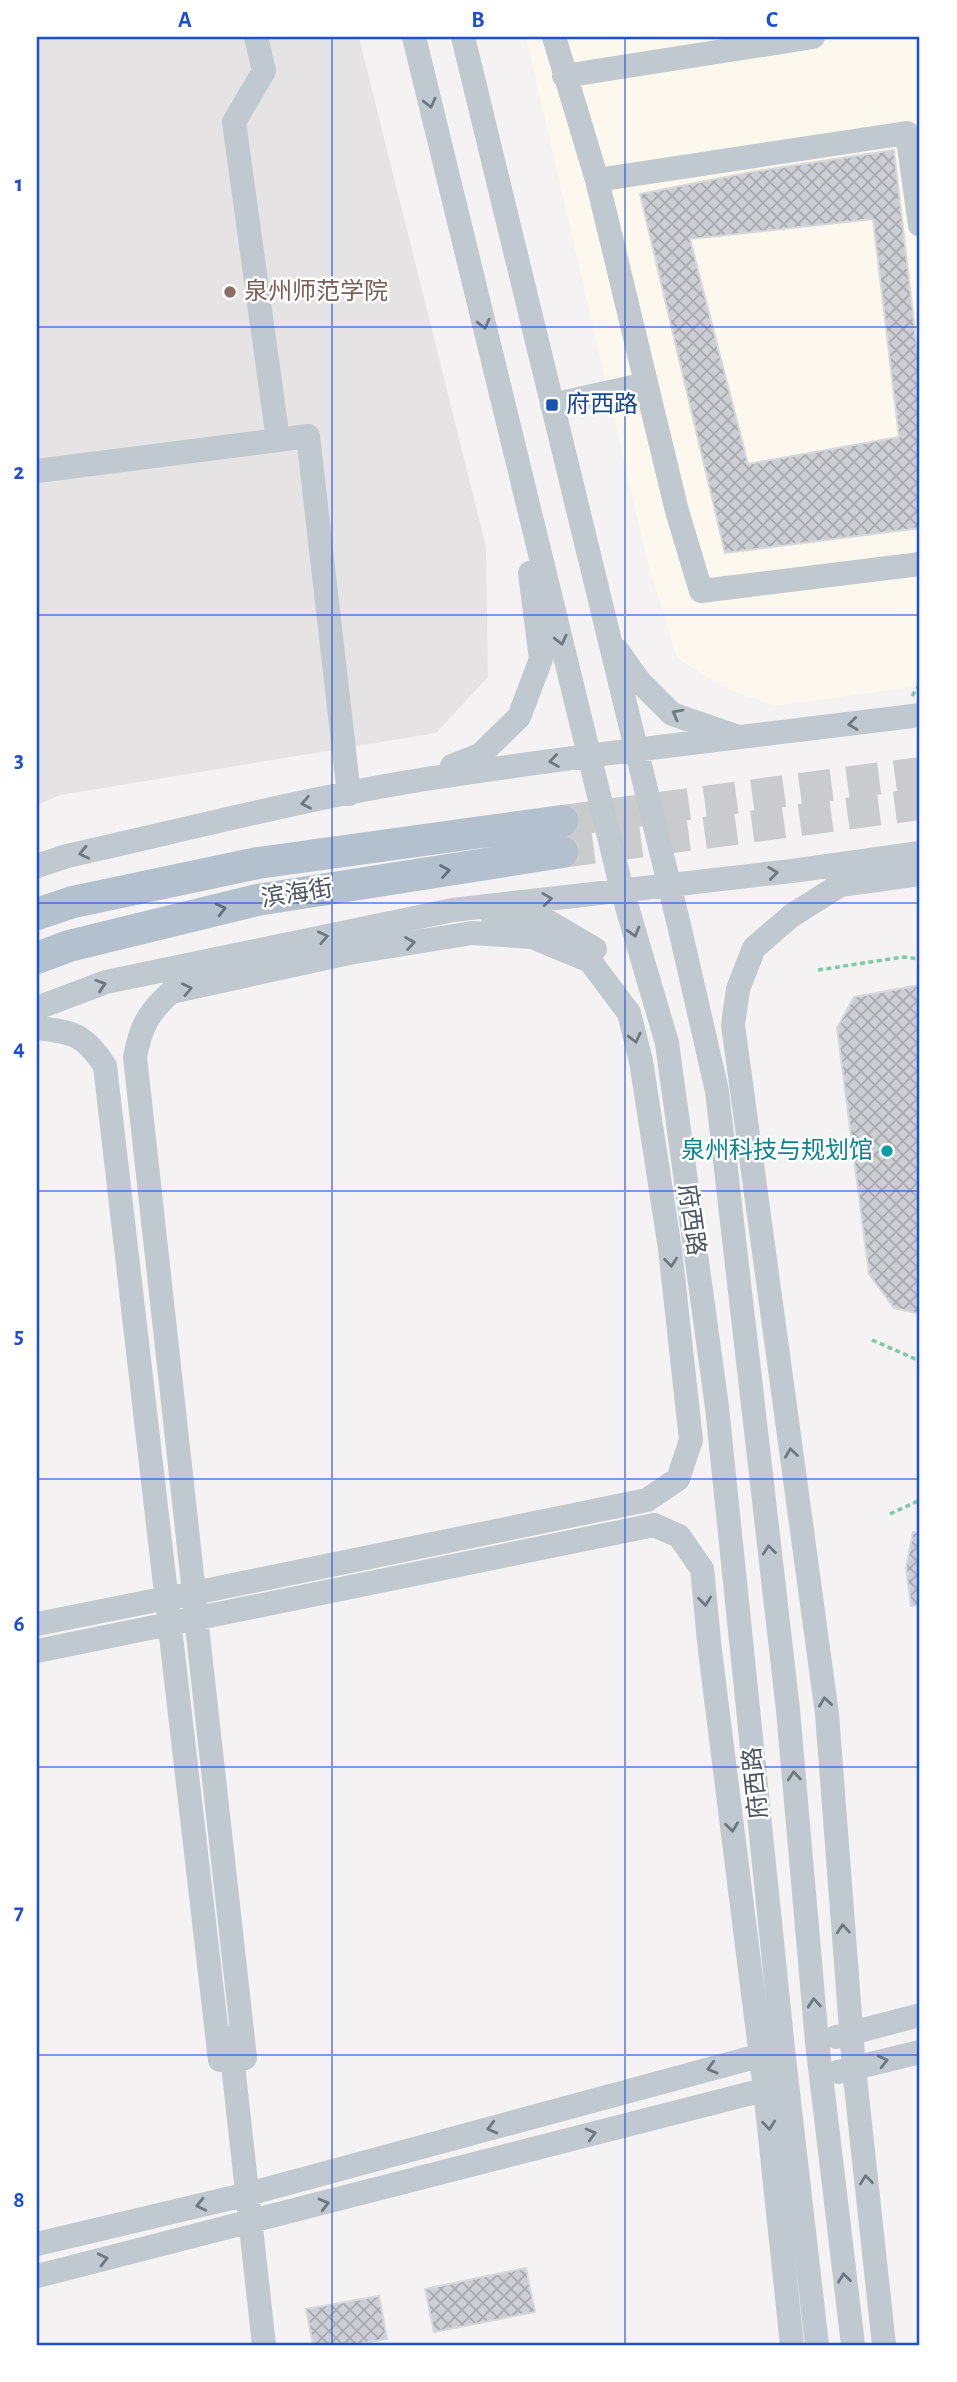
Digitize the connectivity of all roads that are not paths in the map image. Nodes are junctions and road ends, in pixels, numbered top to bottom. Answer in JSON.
{"nodes":[{"id":1,"x":256,"y":37,"type":"edge"},
{"id":2,"x":414,"y":37,"type":"edge"},
{"id":3,"x":463,"y":37,"type":"edge"},
{"id":4,"x":554,"y":37,"type":"edge"},
{"id":5,"x":813,"y":37,"type":"edge"},
{"id":6,"x":564,"y":76,"type":"junction"},
{"id":7,"x":597,"y":180,"type":"junction"},
{"id":8,"x":920,"y":225,"type":"edge"},
{"id":9,"x":646,"y":384,"type":"junction"},
{"id":10,"x":552,"y":405,"type":"junction"},
{"id":11,"x":278,"y":440,"type":"junction"},
{"id":12,"x":516,"y":458,"type":"junction"},
{"id":13,"x":37,"y":471,"type":"edge"},
{"id":14,"x":920,"y":564,"type":"edge"},
{"id":15,"x":610,"y":640,"type":"junction"},
{"id":16,"x":920,"y":715,"type":"edge"},
{"id":17,"x":740,"y":738,"type":"junction"},
{"id":18,"x":637,"y":751,"type":"junction"},
{"id":19,"x":589,"y":755,"type":"junction"},
{"id":20,"x":418,"y":780,"type":"junction"},
{"id":21,"x":349,"y":794,"type":"junction"},
{"id":22,"x":562,"y":821,"type":"tunnel mouth"},
{"id":23,"x":562,"y":852,"type":"tunnel mouth"},
{"id":24,"x":920,"y":853,"type":"edge"},
{"id":25,"x":841,"y":864,"type":"junction"},
{"id":26,"x":37,"y":866,"type":"edge"},
{"id":27,"x":920,"y":874,"type":"edge"},
{"id":28,"x":669,"y":885,"type":"junction"},
{"id":29,"x":622,"y":890,"type":"junction"},
{"id":30,"x":453,"y":910,"type":"junction"},
{"id":31,"x":37,"y":914,"type":"edge"},
{"id":32,"x":37,"y":958,"type":"edge"},
{"id":33,"x":166,"y":970,"type":"junction"},
{"id":34,"x":37,"y":1010,"type":"edge"},
{"id":35,"x":37,"y":1028,"type":"edge"},
{"id":36,"x":667,"y":1043,"type":"junction"},
{"id":37,"x":121,"y":1063,"type":"junction"},
{"id":38,"x":717,"y":1091,"type":"junction"},
{"id":39,"x":717,"y":1407,"type":"junction"},
{"id":40,"x":657,"y":1511,"type":"junction"},
{"id":41,"x":737,"y":1599,"type":"junction"},
{"id":42,"x":182,"y":1608,"type":"junction"},
{"id":43,"x":37,"y":1624,"type":"edge"},
{"id":44,"x":37,"y":1640,"type":"edge"},
{"id":45,"x":37,"y":1651,"type":"edge"},
{"id":46,"x":920,"y":2015,"type":"edge"},
{"id":47,"x":851,"y":2033,"type":"junction"},
{"id":48,"x":817,"y":2042,"type":"junction"},
{"id":49,"x":772,"y":2052,"type":"junction"},
{"id":50,"x":920,"y":2052,"type":"edge"},
{"id":51,"x":245,"y":2058,"type":"dead end"},
{"id":52,"x":220,"y":2064,"type":"dead end"},
{"id":53,"x":854,"y":2068,"type":"junction"},
{"id":54,"x":821,"y":2076,"type":"junction"},
{"id":55,"x":776,"y":2086,"type":"junction"},
{"id":56,"x":248,"y":2194,"type":"junction"},
{"id":57,"x":251,"y":2222,"type":"junction"},
{"id":58,"x":37,"y":2244,"type":"edge"},
{"id":59,"x":37,"y":2276,"type":"edge"},
{"id":60,"x":264,"y":2345,"type":"edge"},
{"id":61,"x":792,"y":2345,"type":"edge"},
{"id":62,"x":817,"y":2345,"type":"edge"},
{"id":63,"x":853,"y":2345,"type":"edge"},
{"id":64,"x":884,"y":2345,"type":"edge"}],
"edges":[{"from":1,"to":11,"type":"street"},
{"from":2,"to":12,"type":"street","name":"府西路","one_way":true},
{"from":3,"to":10,"type":"street","name":"府西路"},
{"from":4,"to":6,"type":"street"},
{"from":5,"to":6,"type":"street"},
{"from":6,"to":7,"type":"street"},
{"from":7,"to":8,"type":"street"},
{"from":7,"to":9,"type":"street"},
{"from":9,"to":10,"type":"street"},
{"from":9,"to":14,"type":"street"},
{"from":10,"to":15,"type":"street","name":"府西路"},
{"from":11,"to":13,"type":"street"},
{"from":11,"to":21,"type":"street"},
{"from":12,"to":19,"type":"street","name":"府西路","one_way":true},
{"from":12,"to":20,"type":"street"},
{"from":17,"to":15,"type":"street","one_way":true},
{"from":15,"to":18,"type":"street","name":"府西路"},
{"from":16,"to":17,"type":"street","one_way":true},
{"from":17,"to":18,"type":"street"},
{"from":18,"to":19,"type":"street"},
{"from":18,"to":28,"type":"street","name":"府西路"},
{"from":19,"to":20,"type":"street","one_way":true},
{"from":19,"to":29,"type":"street","name":"府西路"},
{"from":20,"to":21,"type":"street"},
{"from":21,"to":26,"type":"street","one_way":true},
{"from":22,"to":31,"type":"main road","name":"滨海街"},
{"from":32,"to":23,"type":"main road","name":"滨海街","one_way":true},
{"from":24,"to":25,"type":"street"},
{"from":28,"to":25,"type":"street","one_way":true},
{"from":25,"to":38,"type":"street"},
{"from":47,"to":27,"type":"street","one_way":true},
{"from":28,"to":29,"type":"street"},
{"from":28,"to":38,"type":"street","name":"府西路"},
{"from":30,"to":29,"type":"street","one_way":true},
{"from":29,"to":36,"type":"street","name":"府西路","one_way":true},
{"from":33,"to":30,"type":"street","one_way":true},
{"from":30,"to":36,"type":"street"},
{"from":34,"to":33,"type":"street","one_way":true},
{"from":33,"to":37,"type":"street"},
{"from":34,"to":37,"type":"street"},
{"from":35,"to":42,"type":"street"},
{"from":36,"to":39,"type":"street","name":"府西路"},
{"from":37,"to":42,"type":"street"},
{"from":48,"to":38,"type":"street","name":"府西路","one_way":true},
{"from":39,"to":40,"type":"street"},
{"from":39,"to":41,"type":"street","name":"府西路"},
{"from":40,"to":41,"type":"street"},
{"from":40,"to":42,"type":"street"},
{"from":41,"to":49,"type":"street","name":"府西路"},
{"from":42,"to":42,"type":"street","one_way":true},
{"from":42,"to":43,"type":"street"},
{"from":42,"to":44,"type":"street"},
{"from":42,"to":45,"type":"street"},
{"from":42,"to":49,"type":"street","one_way":true},
{"from":42,"to":51,"type":"street"},
{"from":42,"to":52,"type":"street"},
{"from":42,"to":56,"type":"street"},
{"from":46,"to":47,"type":"street"},
{"from":47,"to":48,"type":"street"},
{"from":47,"to":53,"type":"street"},
{"from":48,"to":49,"type":"street"},
{"from":48,"to":54,"type":"street","name":"府西路"},
{"from":49,"to":55,"type":"street","name":"府西路"},
{"from":49,"to":56,"type":"street","one_way":true},
{"from":53,"to":50,"type":"street","one_way":true},
{"from":53,"to":54,"type":"street"},
{"from":64,"to":53,"type":"street","one_way":true},
{"from":54,"to":55,"type":"street"},
{"from":63,"to":54,"type":"street","name":"府西路","one_way":true},
{"from":57,"to":55,"type":"street","one_way":true},
{"from":55,"to":61,"type":"street","one_way":true},
{"from":55,"to":62,"type":"street","name":"府西路"},
{"from":56,"to":57,"type":"street"},
{"from":56,"to":58,"type":"street","one_way":true},
{"from":59,"to":57,"type":"street","one_way":true},
{"from":57,"to":60,"type":"street"}]}
